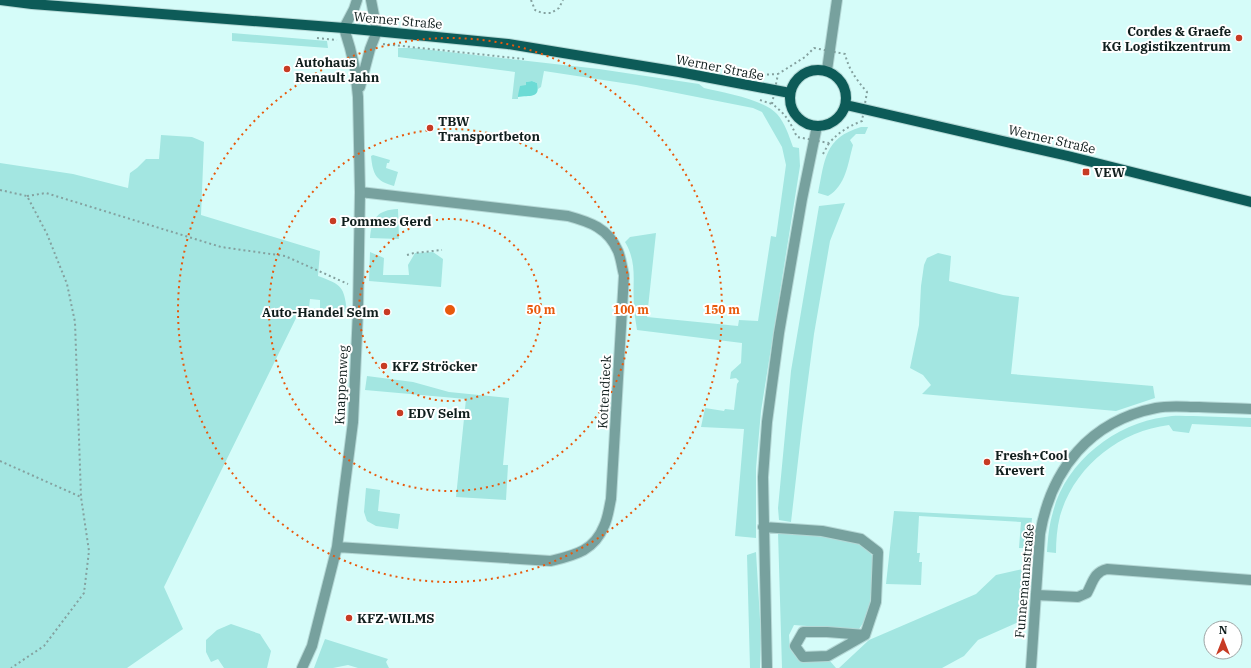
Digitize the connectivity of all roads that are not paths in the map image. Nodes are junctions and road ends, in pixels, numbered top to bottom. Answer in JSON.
{"nodes":[{"id":1,"x":0,"y":0,"type":"edge"},
{"id":2,"x":357,"y":0,"type":"edge"},
{"id":3,"x":371,"y":0,"type":"edge"},
{"id":4,"x":837,"y":0,"type":"edge"},
{"id":5,"x":344,"y":28,"type":"junction"},
{"id":6,"x":377,"y":31,"type":"junction"},
{"id":7,"x":827,"y":70,"type":"junction"},
{"id":8,"x":790,"y":93,"type":"junction"},
{"id":9,"x":358,"y":97,"type":"junction"},
{"id":10,"x":846,"y":105,"type":"junction"},
{"id":11,"x":817,"y":126,"type":"junction"},
{"id":12,"x":360,"y":192,"type":"junction"},
{"id":13,"x":1251,"y":202,"type":"edge"},
{"id":14,"x":1251,"y":409,"type":"edge"},
{"id":15,"x":763,"y":527,"type":"junction"},
{"id":16,"x":337,"y":547,"type":"junction"},
{"id":17,"x":1251,"y":580,"type":"edge"},
{"id":18,"x":1036,"y":595,"type":"junction"},
{"id":19,"x":865,"y":635,"type":"junction"},
{"id":20,"x":302,"y":668,"type":"edge"},
{"id":21,"x":767,"y":668,"type":"edge"},
{"id":22,"x":1030,"y":668,"type":"edge"}],
"edges":[{"from":1,"to":5,"type":"main road","name":"Werner Straße"},
{"from":2,"to":5,"type":"street"},
{"from":3,"to":6,"type":"street"},
{"from":4,"to":7,"type":"street"},
{"from":5,"to":6,"type":"main road","name":"Werner Straße"},
{"from":5,"to":9,"type":"street","name":"Knappenweg"},
{"from":6,"to":8,"type":"main road","name":"Werner Straße"},
{"from":6,"to":9,"type":"street","name":"Knappenweg"},
{"from":7,"to":8,"type":"main road"},
{"from":7,"to":10,"type":"main road"},
{"from":8,"to":11,"type":"main road"},
{"from":9,"to":12,"type":"street","name":"Knappenweg"},
{"from":10,"to":11,"type":"main road"},
{"from":10,"to":13,"type":"main road","name":"Werner Straße"},
{"from":11,"to":15,"type":"street"},
{"from":12,"to":16,"type":"street","name":"Knappenweg"},
{"from":12,"to":16,"type":"street","name":"Kottendieck"},
{"from":14,"to":18,"type":"street","name":"Funnemannstraße"},
{"from":15,"to":19,"type":"street"},
{"from":15,"to":21,"type":"street"},
{"from":16,"to":20,"type":"street","name":"Knappenweg"},
{"from":17,"to":18,"type":"street"},
{"from":18,"to":22,"type":"street","name":"Funnemannstraße"},
{"from":19,"to":19,"type":"street"}]}
